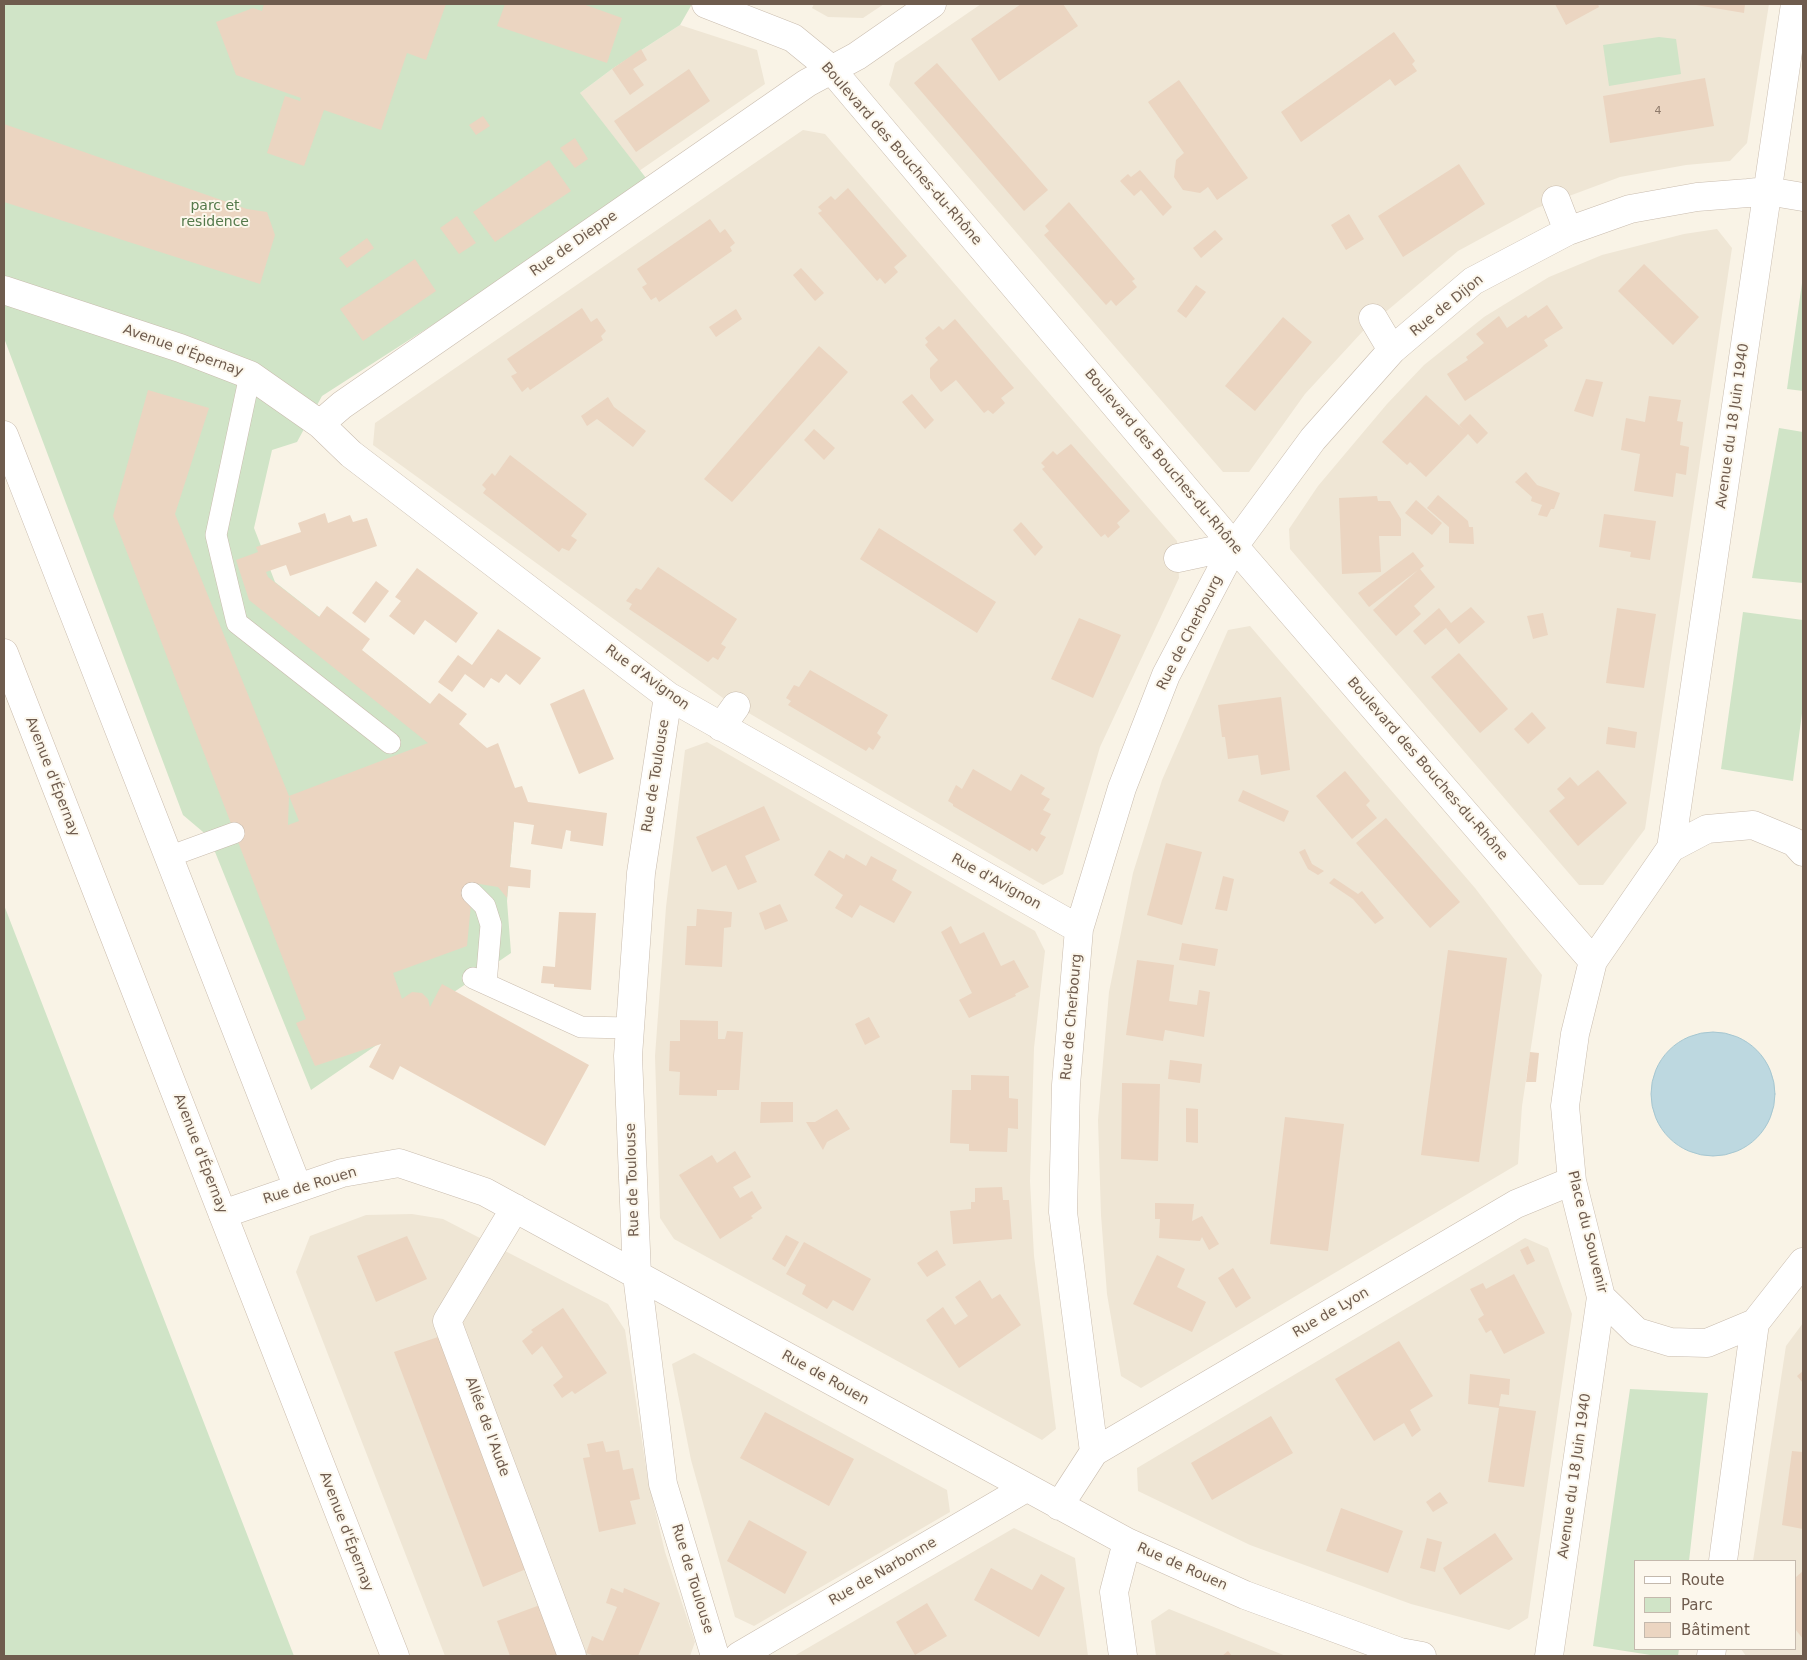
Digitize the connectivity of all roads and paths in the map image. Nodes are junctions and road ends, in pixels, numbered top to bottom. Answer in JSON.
{"nodes":[{"id":1,"x":706,"y":4,"type":"edge"},
{"id":2,"x":932,"y":4,"type":"edge"},
{"id":3,"x":1795,"y":4,"type":"edge"},
{"id":4,"x":831,"y":69,"type":"junction"},
{"id":5,"x":1767,"y":191,"type":"junction"},
{"id":6,"x":1803,"y":197,"type":"edge"},
{"id":7,"x":1556,"y":200,"type":"dead end"},
{"id":8,"x":1568,"y":231,"type":"junction"},
{"id":9,"x":4,"y":290,"type":"edge"},
{"id":10,"x":1373,"y":318,"type":"dead end"},
{"id":11,"x":1392,"y":350,"type":"junction"},
{"id":12,"x":250,"y":375,"type":"junction"},
{"id":13,"x":320,"y":424,"type":"junction"},
{"id":14,"x":4,"y":435,"type":"edge"},
{"id":15,"x":1234,"y":546,"type":"junction"},
{"id":16,"x":1178,"y":558,"type":"dead end"},
{"id":17,"x":6,"y":667,"type":"edge"},
{"id":18,"x":668,"y":696,"type":"junction"},
{"id":19,"x":390,"y":743,"type":"dead end"},
{"id":20,"x":234,"y":833,"type":"dead end"},
{"id":21,"x":1671,"y":848,"type":"junction"},
{"id":22,"x":1803,"y":852,"type":"edge"},
{"id":23,"x":168,"y":857,"type":"junction"},
{"id":24,"x":472,"y":893,"type":"dead end"},
{"id":25,"x":1079,"y":929,"type":"junction"},
{"id":26,"x":1593,"y":961,"type":"junction"},
{"id":27,"x":630,"y":1028,"type":"junction"},
{"id":28,"x":1572,"y":1181,"type":"junction"},
{"id":29,"x":298,"y":1188,"type":"junction"},
{"id":30,"x":515,"y":1208,"type":"junction"},
{"id":31,"x":223,"y":1214,"type":"junction"},
{"id":32,"x":1803,"y":1262,"type":"edge"},
{"id":33,"x":637,"y":1275,"type":"junction"},
{"id":34,"x":1601,"y":1296,"type":"junction"},
{"id":35,"x":1755,"y":1323,"type":"junction"},
{"id":36,"x":1094,"y":1452,"type":"junction"},
{"id":37,"x":1026,"y":1488,"type":"junction"},
{"id":38,"x":1059,"y":1506,"type":"junction"},
{"id":39,"x":1127,"y":1542,"type":"junction"},
{"id":40,"x":1723,"y":1560,"type":"edge"},
{"id":41,"x":395,"y":1656,"type":"edge"},
{"id":42,"x":572,"y":1656,"type":"edge"},
{"id":43,"x":715,"y":1656,"type":"edge"},
{"id":44,"x":739,"y":1656,"type":"edge"},
{"id":45,"x":1123,"y":1656,"type":"edge"},
{"id":46,"x":1422,"y":1656,"type":"edge"},
{"id":47,"x":1549,"y":1656,"type":"edge"}],
"edges":[{"from":1,"to":4,"type":"street","name":"Boulevard des Bouches-du-Rhône"},
{"from":2,"to":4,"type":"street","name":"Rue de Dieppe"},
{"from":3,"to":5,"type":"street","name":"Avenue du 18 Juin 1940"},
{"from":4,"to":13,"type":"street","name":"Rue de Dieppe"},
{"from":4,"to":15,"type":"street","name":"Boulevard des Bouches-du-Rhône"},
{"from":5,"to":6,"type":"street","name":"Rue de Dijon"},
{"from":5,"to":8,"type":"street","name":"Rue de Dijon"},
{"from":5,"to":21,"type":"street","name":"Avenue du 18 Juin 1940"},
{"from":7,"to":8,"type":"street"},
{"from":8,"to":11,"type":"street","name":"Rue de Dijon"},
{"from":9,"to":12,"type":"street","name":"Avenue d'Épernay"},
{"from":10,"to":11,"type":"street"},
{"from":11,"to":15,"type":"street","name":"Rue de Dijon"},
{"from":12,"to":13,"type":"street","name":"Rue d'Avignon"},
{"from":12,"to":19,"type":"lane","name":"Avenue d'Épernay"},
{"from":13,"to":18,"type":"street","name":"Rue d'Avignon"},
{"from":14,"to":23,"type":"street"},
{"from":15,"to":16,"type":"street"},
{"from":15,"to":25,"type":"street","name":"Rue de Cherbourg"},
{"from":15,"to":26,"type":"street","name":"Boulevard des Bouches-du-Rhône"},
{"from":17,"to":31,"type":"street","name":"Avenue d'Épernay"},
{"from":18,"to":25,"type":"street","name":"Rue d'Avignon"},
{"from":18,"to":27,"type":"street","name":"Rue de Toulouse"},
{"from":20,"to":23,"type":"lane"},
{"from":21,"to":22,"type":"street","name":"Place du Souvenir"},
{"from":21,"to":26,"type":"street","name":"Place du Souvenir"},
{"from":23,"to":29,"type":"street"},
{"from":24,"to":27,"type":"lane"},
{"from":25,"to":36,"type":"street","name":"Rue de Cherbourg"},
{"from":26,"to":28,"type":"street","name":"Place du Souvenir"},
{"from":27,"to":33,"type":"street","name":"Rue de Toulouse"},
{"from":28,"to":34,"type":"street","name":"Place du Souvenir"},
{"from":28,"to":36,"type":"street","name":"Rue de Lyon"},
{"from":29,"to":30,"type":"street","name":"Rue de Rouen"},
{"from":29,"to":31,"type":"street","name":"Rue de Rouen"},
{"from":30,"to":33,"type":"street","name":"Rue de Rouen"},
{"from":30,"to":42,"type":"street","name":"Allée de l'Aude"},
{"from":31,"to":41,"type":"street","name":"Avenue d'Épernay"},
{"from":32,"to":35,"type":"street","name":"Place du Souvenir"},
{"from":33,"to":37,"type":"street","name":"Rue de Rouen"},
{"from":33,"to":43,"type":"street","name":"Rue de Toulouse"},
{"from":34,"to":35,"type":"street","name":"Place du Souvenir"},
{"from":34,"to":47,"type":"street","name":"Avenue du 18 Juin 1940"},
{"from":35,"to":40,"type":"street"},
{"from":36,"to":38,"type":"street"},
{"from":37,"to":38,"type":"street","name":"Rue de Rouen"},
{"from":37,"to":44,"type":"street","name":"Rue de Narbonne"},
{"from":38,"to":39,"type":"street","name":"Rue de Rouen"},
{"from":39,"to":45,"type":"street"},
{"from":39,"to":46,"type":"street","name":"Rue de Rouen"}]}
